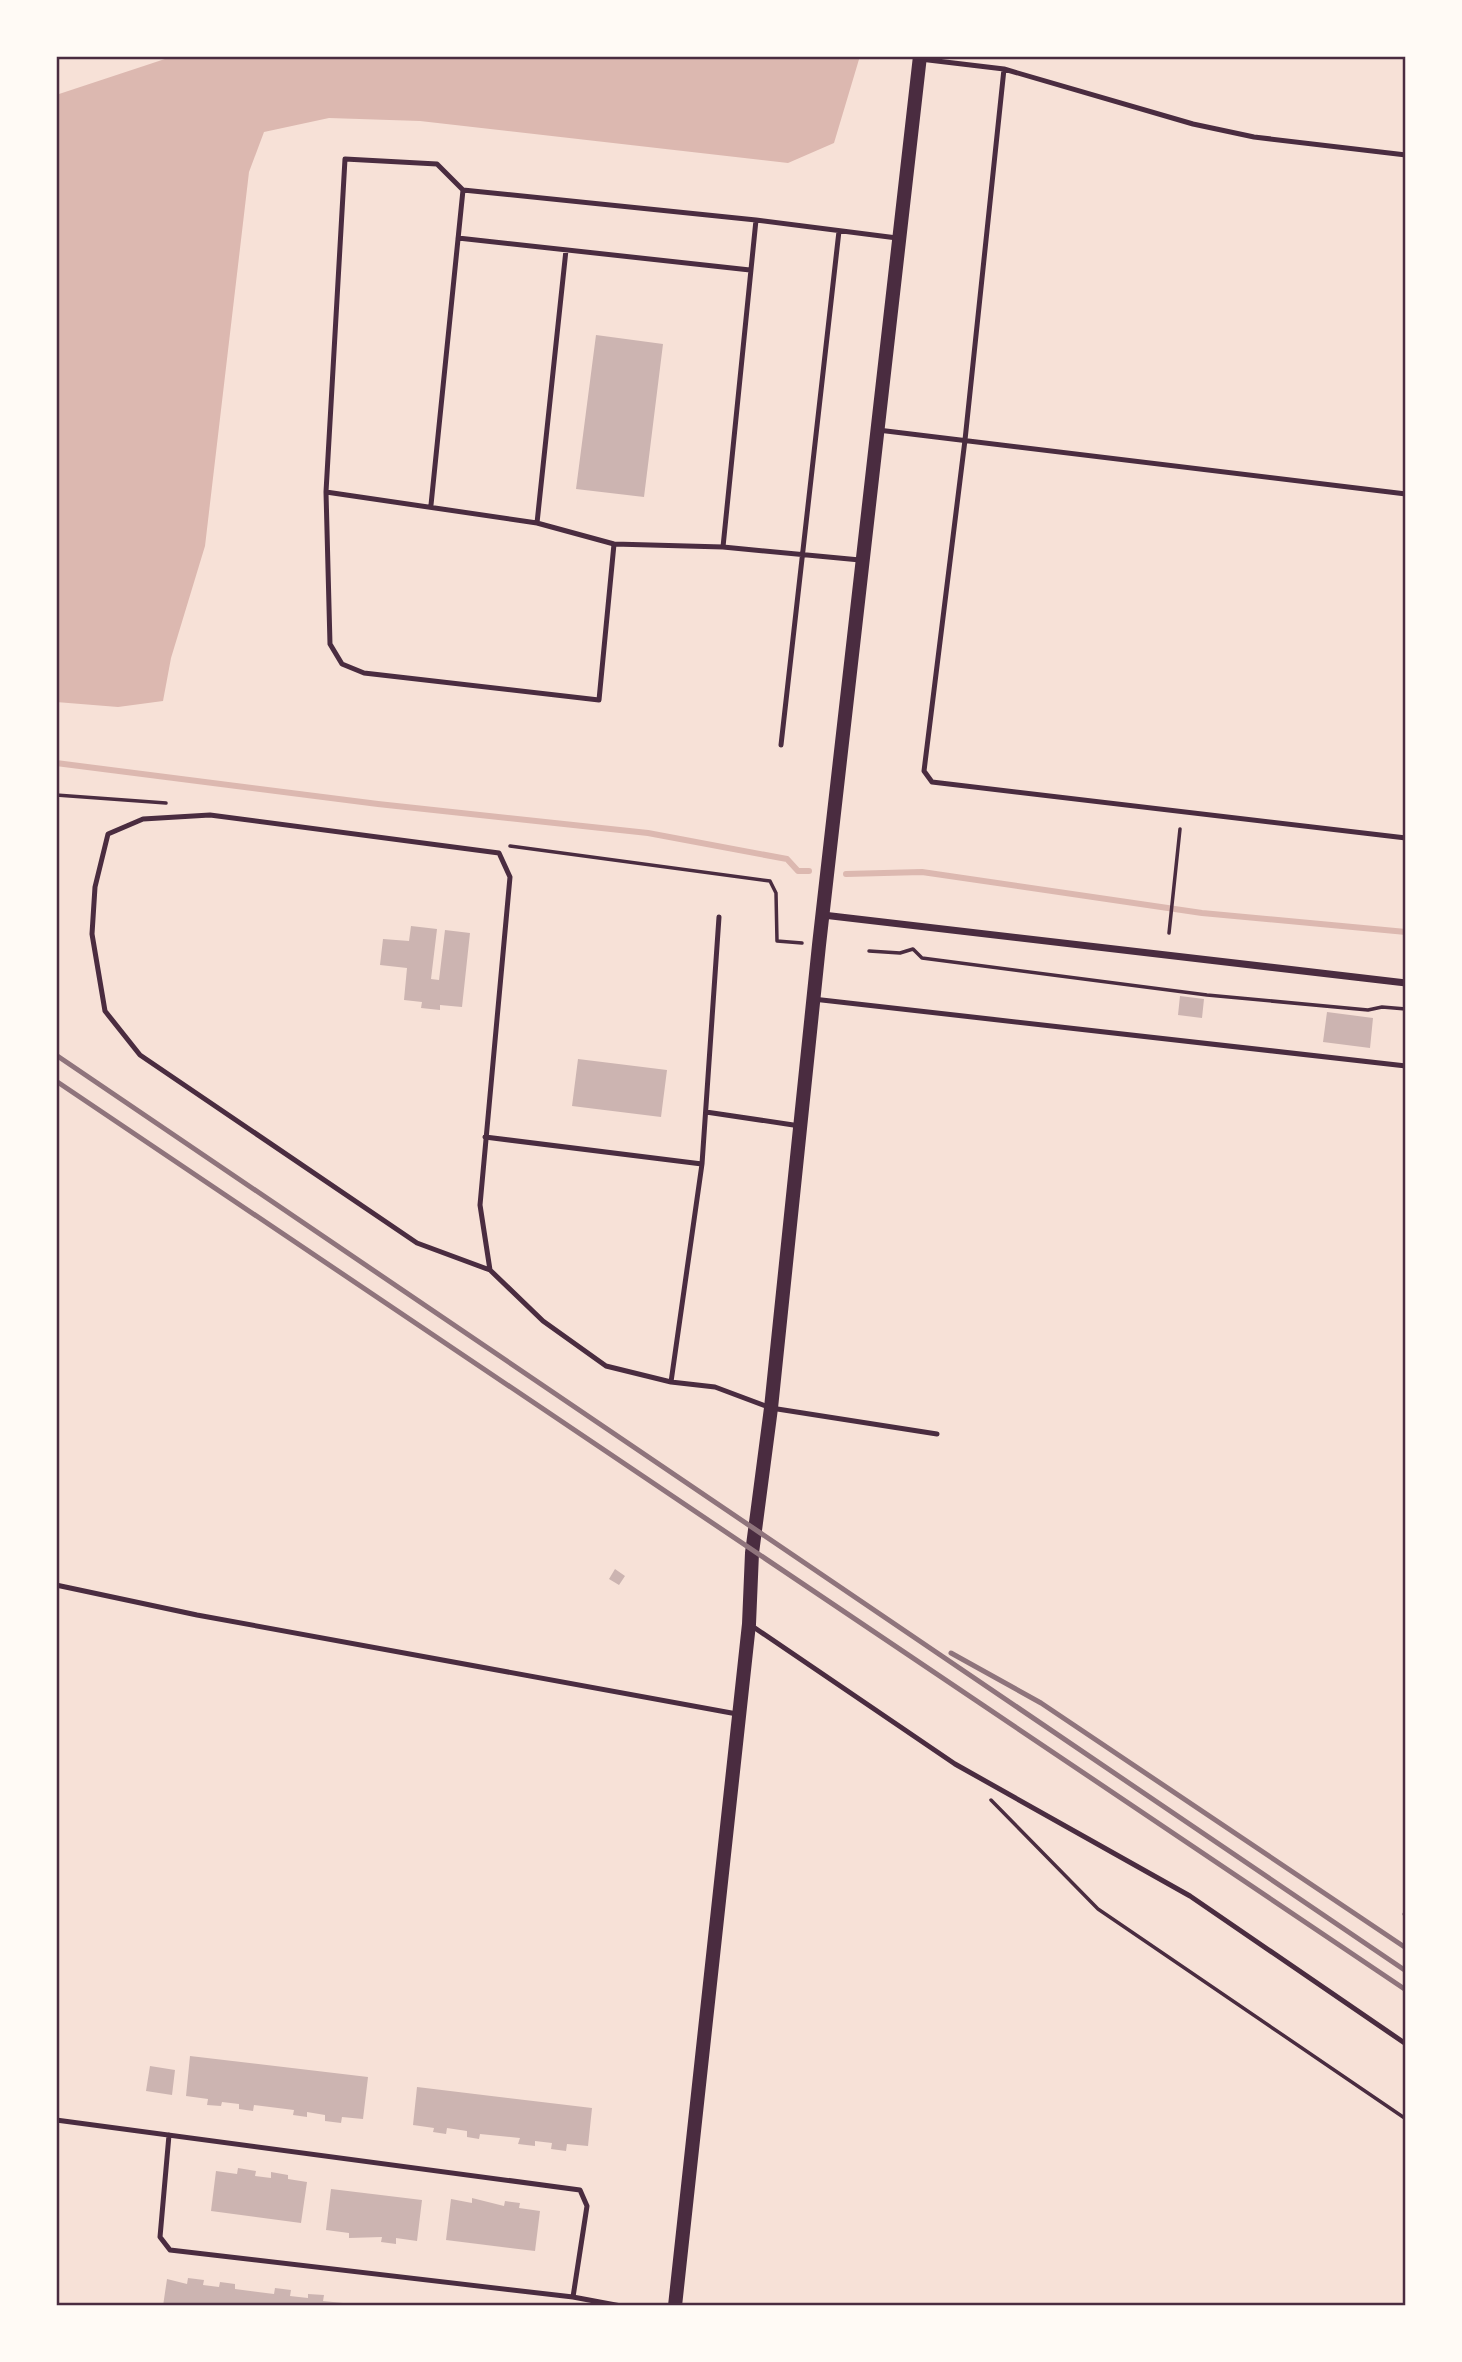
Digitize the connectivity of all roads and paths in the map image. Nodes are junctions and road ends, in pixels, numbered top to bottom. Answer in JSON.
{"nodes":[{"id":1,"x":920,"y":57,"type":"edge"},
{"id":2,"x":1004,"y":69,"type":"junction"},
{"id":3,"x":1406,"y":155,"type":"edge"},
{"id":4,"x":463,"y":190,"type":"junction"},
{"id":5,"x":756,"y":220,"type":"junction"},
{"id":6,"x":839,"y":230,"type":"junction"},
{"id":7,"x":458,"y":238,"type":"junction"},
{"id":8,"x":901,"y":238,"type":"junction"},
{"id":9,"x":566,"y":250,"type":"junction"},
{"id":10,"x":750,"y":270,"type":"junction"},
{"id":11,"x":878,"y":430,"type":"junction"},
{"id":12,"x":965,"y":440,"type":"junction"},
{"id":13,"x":326,"y":492,"type":"junction"},
{"id":14,"x":1406,"y":494,"type":"edge"},
{"id":15,"x":431,"y":505,"type":"junction"},
{"id":16,"x":537,"y":523,"type":"junction"},
{"id":17,"x":614,"y":544,"type":"junction"},
{"id":18,"x":723,"y":547,"type":"junction"},
{"id":19,"x":802,"y":557,"type":"junction"},
{"id":20,"x":863,"y":560,"type":"junction"},
{"id":21,"x":781,"y":745,"type":"dead end"},
{"id":22,"x":1180,"y":829,"type":"dead end"},
{"id":23,"x":1406,"y":838,"type":"edge"},
{"id":24,"x":823,"y":915,"type":"junction"},
{"id":25,"x":719,"y":917,"type":"dead end"},
{"id":26,"x":1169,"y":933,"type":"dead end"},
{"id":27,"x":869,"y":951,"type":"dead end"},
{"id":28,"x":1406,"y":983,"type":"edge"},
{"id":29,"x":813,"y":999,"type":"junction"},
{"id":30,"x":1406,"y":1009,"type":"edge"},
{"id":31,"x":1406,"y":1066,"type":"edge"},
{"id":32,"x":706,"y":1112,"type":"junction"},
{"id":33,"x":800,"y":1126,"type":"junction"},
{"id":34,"x":485,"y":1137,"type":"junction"},
{"id":35,"x":702,"y":1164,"type":"junction"},
{"id":36,"x":490,"y":1270,"type":"junction"},
{"id":37,"x":671,"y":1382,"type":"junction"},
{"id":38,"x":771,"y":1408,"type":"junction"},
{"id":39,"x":937,"y":1434,"type":"dead end"},
{"id":40,"x":56,"y":1585,"type":"edge"},
{"id":41,"x":750,"y":1624,"type":"junction"},
{"id":42,"x":739,"y":1714,"type":"junction"},
{"id":43,"x":984,"y":1793,"type":"dead end"},
{"id":44,"x":1406,"y":2044,"type":"edge"},
{"id":45,"x":1406,"y":2119,"type":"edge"},
{"id":46,"x":56,"y":2120,"type":"edge"},
{"id":47,"x":169,"y":2135,"type":"junction"},
{"id":48,"x":573,"y":2297,"type":"junction"},
{"id":49,"x":621,"y":2306,"type":"edge"},
{"id":50,"x":675,"y":2306,"type":"edge"}],
"edges":[{"from":1,"to":2,"type":"lane"},
{"from":1,"to":8,"type":"main road"},
{"from":2,"to":3,"type":"lane"},
{"from":2,"to":12,"type":"lane"},
{"from":4,"to":5,"type":"lane"},
{"from":4,"to":7,"type":"lane"},
{"from":4,"to":13,"type":"lane"},
{"from":5,"to":6,"type":"lane"},
{"from":5,"to":10,"type":"lane"},
{"from":6,"to":8,"type":"lane"},
{"from":6,"to":19,"type":"lane"},
{"from":7,"to":9,"type":"lane"},
{"from":7,"to":15,"type":"lane"},
{"from":8,"to":11,"type":"main road"},
{"from":9,"to":10,"type":"lane"},
{"from":9,"to":16,"type":"lane"},
{"from":10,"to":18,"type":"lane"},
{"from":11,"to":12,"type":"lane"},
{"from":11,"to":20,"type":"main road"},
{"from":12,"to":14,"type":"lane"},
{"from":12,"to":23,"type":"lane"},
{"from":13,"to":15,"type":"lane"},
{"from":13,"to":17,"type":"lane"},
{"from":15,"to":16,"type":"lane"},
{"from":16,"to":17,"type":"lane"},
{"from":17,"to":18,"type":"lane"},
{"from":18,"to":19,"type":"lane"},
{"from":19,"to":20,"type":"lane"},
{"from":19,"to":21,"type":"lane"},
{"from":20,"to":24,"type":"main road"},
{"from":22,"to":26,"type":"path"},
{"from":24,"to":28,"type":"street"},
{"from":24,"to":29,"type":"main road"},
{"from":25,"to":32,"type":"lane"},
{"from":27,"to":30,"type":"path"},
{"from":29,"to":31,"type":"lane"},
{"from":29,"to":33,"type":"main road"},
{"from":32,"to":33,"type":"lane"},
{"from":32,"to":35,"type":"lane"},
{"from":33,"to":38,"type":"main road"},
{"from":34,"to":35,"type":"lane"},
{"from":34,"to":36,"type":"lane"},
{"from":34,"to":36,"type":"lane"},
{"from":35,"to":37,"type":"lane"},
{"from":36,"to":37,"type":"lane"},
{"from":37,"to":38,"type":"lane"},
{"from":38,"to":39,"type":"lane"},
{"from":38,"to":41,"type":"main road"},
{"from":40,"to":42,"type":"lane"},
{"from":41,"to":42,"type":"main road"},
{"from":41,"to":44,"type":"lane"},
{"from":42,"to":50,"type":"main road"},
{"from":43,"to":45,"type":"path"},
{"from":46,"to":47,"type":"lane"},
{"from":47,"to":48,"type":"lane"},
{"from":47,"to":48,"type":"lane"},
{"from":48,"to":49,"type":"lane"}]}
